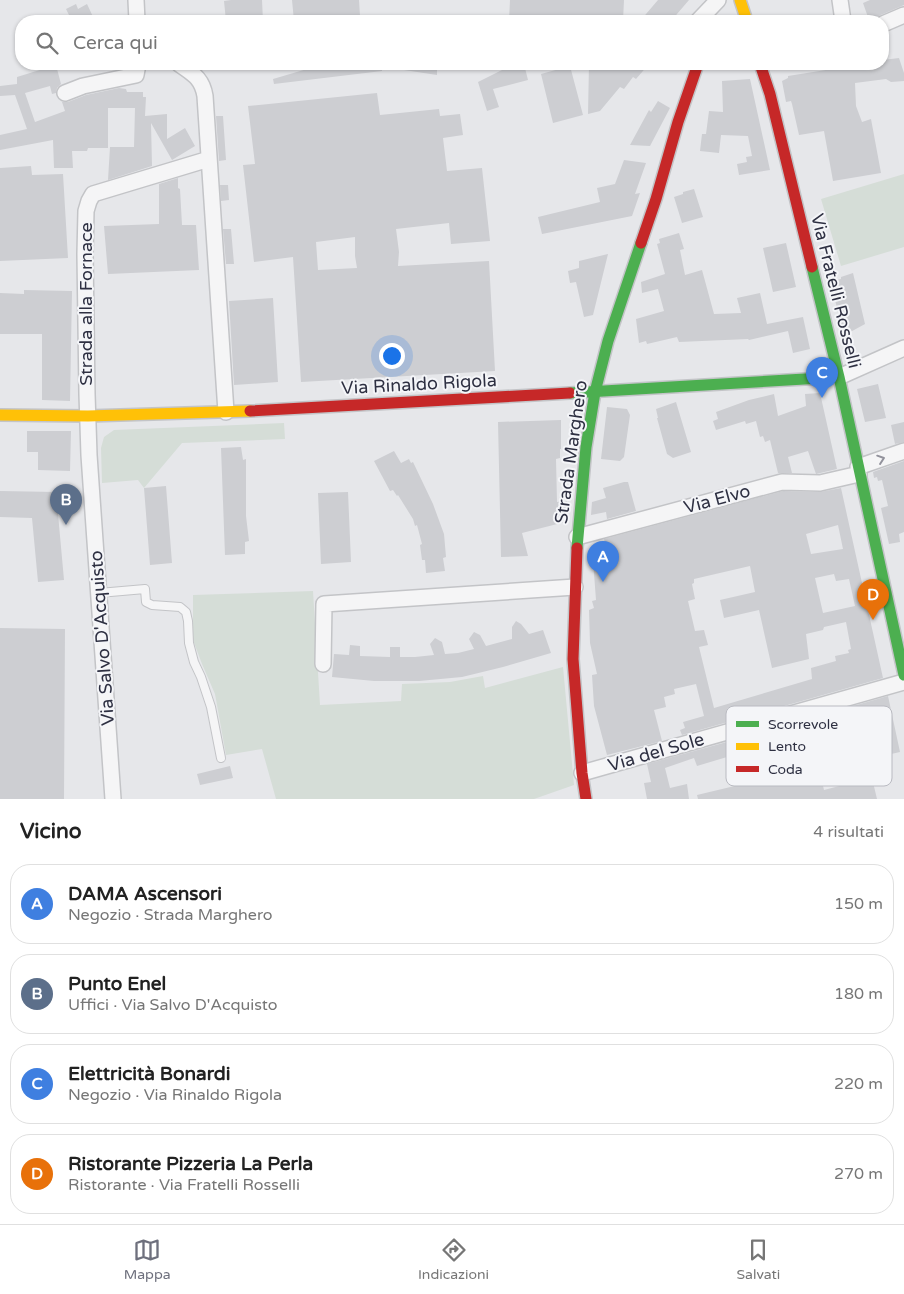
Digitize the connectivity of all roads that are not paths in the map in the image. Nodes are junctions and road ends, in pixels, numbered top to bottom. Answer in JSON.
{"nodes":[{"id":1,"x":136,"y":0,"type":"edge"},
{"id":2,"x":718,"y":0,"type":"edge"},
{"id":3,"x":740,"y":0,"type":"edge"},
{"id":4,"x":840,"y":0,"type":"edge"},
{"id":5,"x":137,"y":15,"type":"edge"},
{"id":6,"x":704,"y":15,"type":"edge"},
{"id":7,"x":745,"y":15,"type":"edge"},
{"id":8,"x":842,"y":15,"type":"edge"},
{"id":9,"x":904,"y":15,"type":"edge"},
{"id":10,"x":889,"y":21,"type":"edge"},
{"id":11,"x":137,"y":70,"type":"edge"},
{"id":12,"x":187,"y":70,"type":"edge"},
{"id":13,"x":696,"y":70,"type":"edge"},
{"id":14,"x":762,"y":70,"type":"edge"},
{"id":15,"x":65,"y":93,"type":"dead end"},
{"id":16,"x":209,"y":159,"type":"junction"},
{"id":17,"x":904,"y":348,"type":"edge"},
{"id":18,"x":839,"y":378,"type":"junction"},
{"id":19,"x":594,"y":392,"type":"junction"},
{"id":20,"x":226,"y":412,"type":"junction"},
{"id":21,"x":0,"y":415,"type":"edge"},
{"id":22,"x":88,"y":416,"type":"junction"},
{"id":23,"x":904,"y":451,"type":"edge"},
{"id":24,"x":858,"y":470,"type":"junction"},
{"id":25,"x":577,"y":537,"type":"junction"},
{"id":26,"x":575,"y":587,"type":"junction"},
{"id":27,"x":99,"y":593,"type":"junction"},
{"id":28,"x":323,"y":664,"type":"dead end"},
{"id":29,"x":904,"y":675,"type":"edge"},
{"id":30,"x":904,"y":682,"type":"edge"},
{"id":31,"x":819,"y":706,"type":"edge"},
{"id":32,"x":726,"y":732,"type":"edge"},
{"id":33,"x":221,"y":758,"type":"dead end"},
{"id":34,"x":582,"y":773,"type":"junction"},
{"id":35,"x":113,"y":799,"type":"edge"},
{"id":36,"x":586,"y":799,"type":"edge"}],
"edges":[{"from":1,"to":5,"type":"street"},
{"from":2,"to":6,"type":"street"},
{"from":3,"to":7,"type":"street"},
{"from":4,"to":8,"type":"street"},
{"from":9,"to":10,"type":"street"},
{"from":11,"to":15,"type":"street"},
{"from":12,"to":16,"type":"street"},
{"from":13,"to":19,"type":"street","name":"Strada Marghero"},
{"from":14,"to":18,"type":"street","name":"Via Fratelli Rosselli"},
{"from":16,"to":20,"type":"street"},
{"from":16,"to":22,"type":"street","name":"Strada alla Fornace"},
{"from":17,"to":18,"type":"street"},
{"from":18,"to":19,"type":"street","name":"Via Rinaldo Rigola"},
{"from":18,"to":24,"type":"street","name":"Via Fratelli Rosselli"},
{"from":19,"to":20,"type":"street","name":"Via Rinaldo Rigola"},
{"from":19,"to":25,"type":"street","name":"Strada Marghero"},
{"from":20,"to":22,"type":"street","name":"Via Rinaldo Rigola"},
{"from":21,"to":22,"type":"street","name":"Via Rinaldo Rigola"},
{"from":22,"to":27,"type":"street","name":"Via Salvo D'Acquisto"},
{"from":24,"to":23,"type":"street","name":"Via Elvo","one_way":true},
{"from":24,"to":25,"type":"street","name":"Via Elvo"},
{"from":24,"to":29,"type":"street","name":"Via Fratelli Rosselli"},
{"from":25,"to":26,"type":"street","name":"Strada Marghero"},
{"from":26,"to":28,"type":"street"},
{"from":26,"to":34,"type":"street","name":"Strada Marghero"},
{"from":27,"to":33,"type":"lane"},
{"from":27,"to":35,"type":"street","name":"Via Salvo D'Acquisto"},
{"from":30,"to":31,"type":"street","name":"Via del Sole"},
{"from":32,"to":34,"type":"street","name":"Via del Sole"},
{"from":34,"to":36,"type":"street","name":"Strada Marghero"}]}
